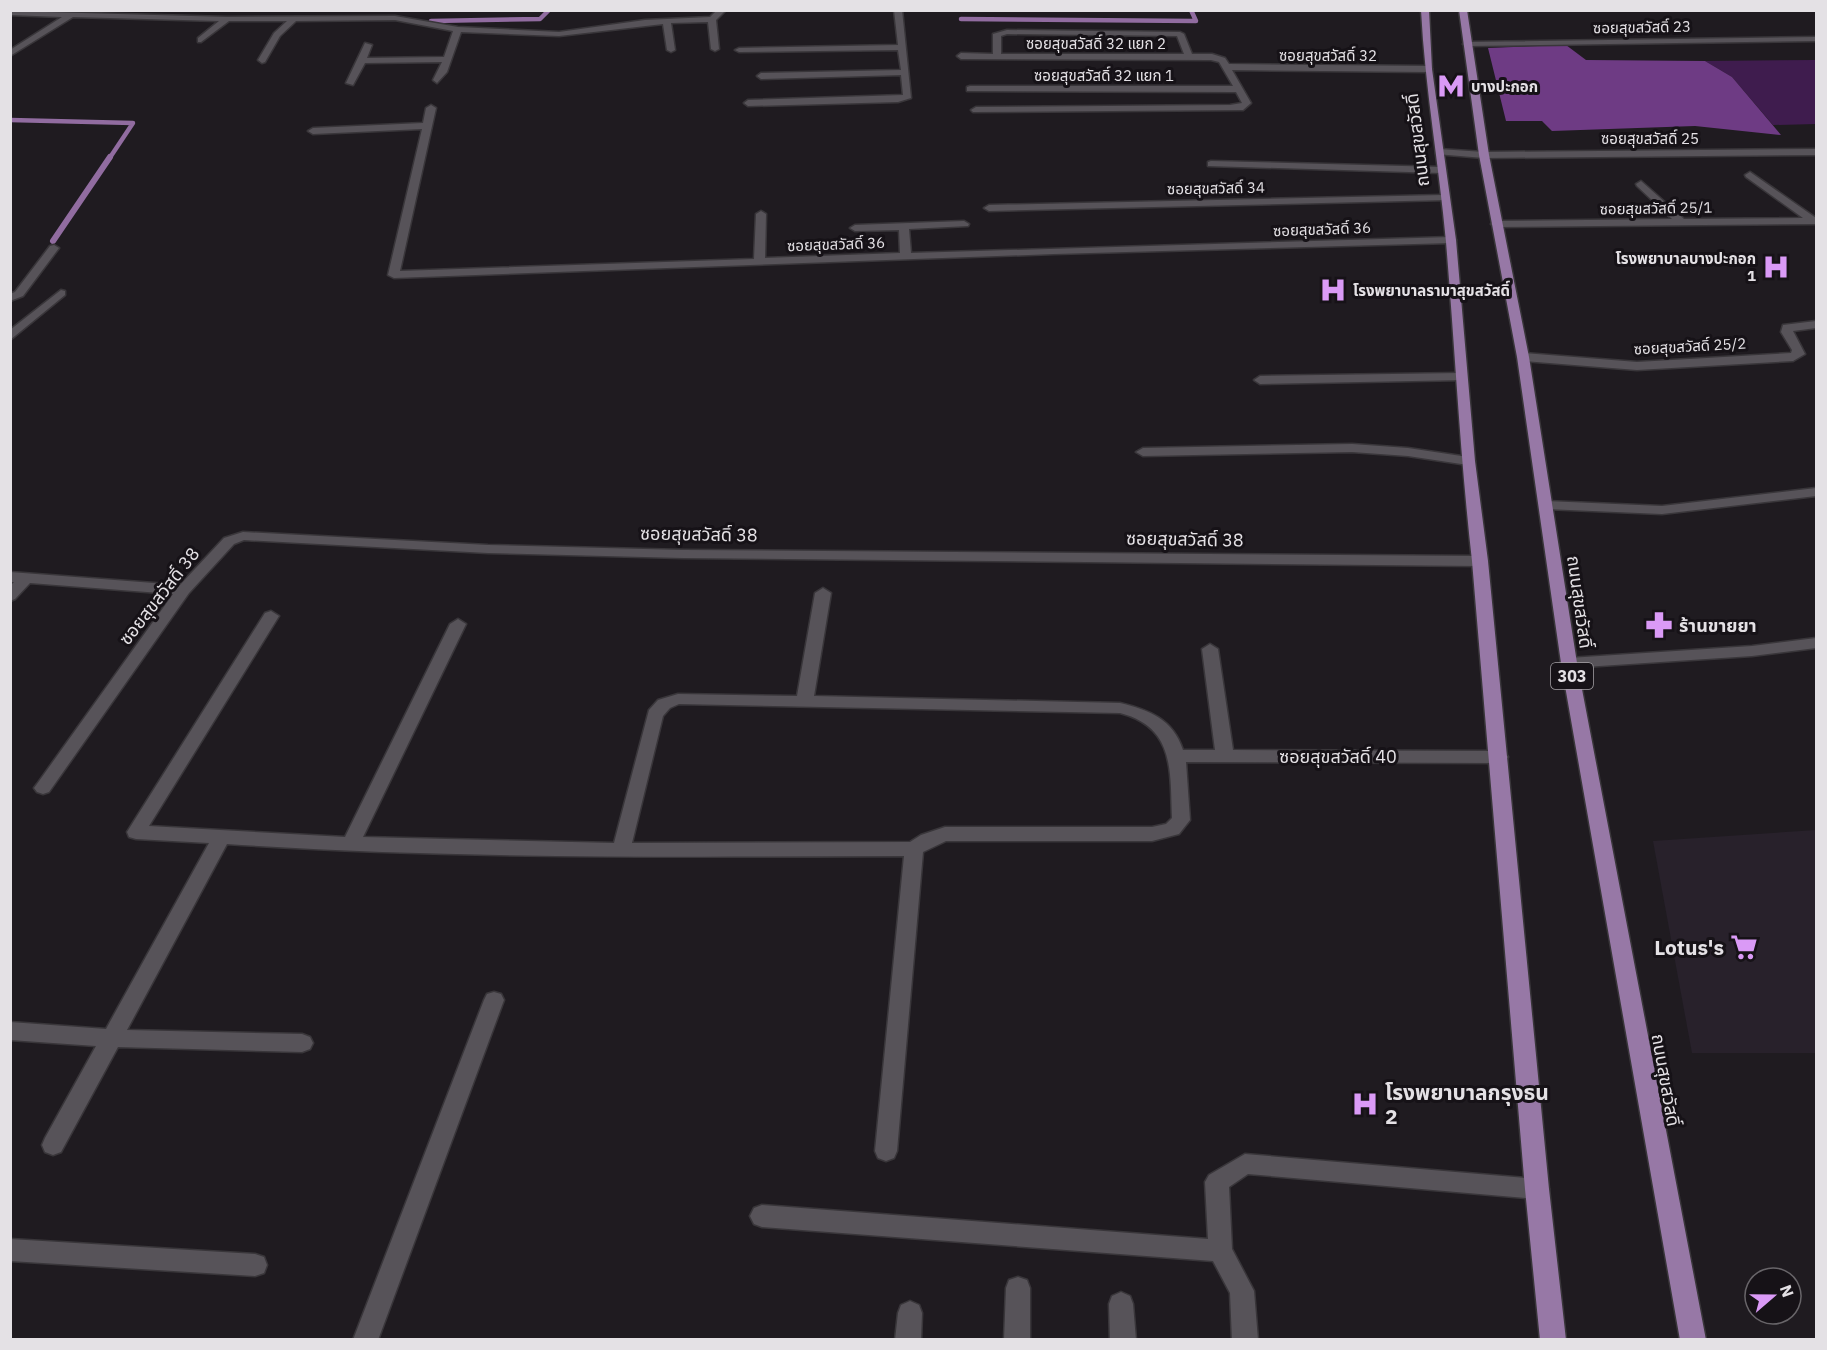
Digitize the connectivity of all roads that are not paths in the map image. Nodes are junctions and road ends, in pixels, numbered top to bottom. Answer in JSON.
{"nodes":[{"id":1,"x":265,"y":10,"type":"edge"},
{"id":2,"x":722,"y":10,"type":"edge"},
{"id":3,"x":898,"y":10,"type":"edge"},
{"id":4,"x":1425,"y":10,"type":"edge"},
{"id":5,"x":1463,"y":10,"type":"edge"},
{"id":6,"x":10,"y":13,"type":"edge"},
{"id":7,"x":72,"y":14,"type":"junction"},
{"id":8,"x":294,"y":18,"type":"junction"},
{"id":9,"x":227,"y":19,"type":"junction"},
{"id":10,"x":256,"y":19,"type":"junction"},
{"id":11,"x":712,"y":19,"type":"junction"},
{"id":12,"x":667,"y":21,"type":"junction"},
{"id":13,"x":458,"y":29,"type":"junction"},
{"id":14,"x":1816,"y":39,"type":"edge"},
{"id":15,"x":201,"y":40,"type":"dead end"},
{"id":16,"x":1467,"y":44,"type":"junction"},
{"id":17,"x":368,"y":45,"type":"dead end"},
{"id":18,"x":901,"y":47,"type":"junction"},
{"id":19,"x":715,"y":49,"type":"dead end"},
{"id":20,"x":671,"y":50,"type":"dead end"},
{"id":21,"x":739,"y":50,"type":"dead end"},
{"id":22,"x":10,"y":54,"type":"edge"},
{"id":23,"x":961,"y":57,"type":"dead end"},
{"id":24,"x":997,"y":57,"type":"junction"},
{"id":25,"x":1189,"y":57,"type":"junction"},
{"id":26,"x":447,"y":58,"type":"junction"},
{"id":27,"x":262,"y":60,"type":"dead end"},
{"id":28,"x":362,"y":61,"type":"junction"},
{"id":29,"x":1227,"y":67,"type":"junction"},
{"id":30,"x":1428,"y":69,"type":"junction"},
{"id":31,"x":905,"y":72,"type":"junction"},
{"id":32,"x":761,"y":76,"type":"junction"},
{"id":33,"x":437,"y":80,"type":"dead end"},
{"id":34,"x":350,"y":83,"type":"dead end"},
{"id":35,"x":970,"y":89,"type":"dead end"},
{"id":36,"x":1237,"y":89,"type":"junction"},
{"id":37,"x":748,"y":103,"type":"dead end"},
{"id":38,"x":431,"y":108,"type":"dead end"},
{"id":39,"x":976,"y":110,"type":"dead end"},
{"id":40,"x":427,"y":126,"type":"junction"},
{"id":41,"x":313,"y":131,"type":"dead end"},
{"id":42,"x":1439,"y":152,"type":"junction"},
{"id":43,"x":1816,"y":152,"type":"edge"},
{"id":44,"x":1484,"y":155,"type":"junction"},
{"id":45,"x":1210,"y":164,"type":"dead end"},
{"id":46,"x":1441,"y":170,"type":"junction"},
{"id":47,"x":1750,"y":175,"type":"dead end"},
{"id":48,"x":1641,"y":184,"type":"dead end"},
{"id":49,"x":1443,"y":198,"type":"junction"},
{"id":50,"x":989,"y":208,"type":"dead end"},
{"id":51,"x":761,"y":214,"type":"dead end"},
{"id":52,"x":1815,"y":221,"type":"edge"},
{"id":53,"x":1681,"y":222,"type":"junction"},
{"id":54,"x":964,"y":224,"type":"dead end"},
{"id":55,"x":1496,"y":224,"type":"junction"},
{"id":56,"x":904,"y":226,"type":"junction"},
{"id":57,"x":855,"y":228,"type":"dead end"},
{"id":58,"x":1451,"y":240,"type":"junction"},
{"id":59,"x":54,"y":248,"type":"dead end"},
{"id":60,"x":906,"y":256,"type":"junction"},
{"id":61,"x":759,"y":262,"type":"junction"},
{"id":62,"x":61,"y":293,"type":"dead end"},
{"id":63,"x":10,"y":298,"type":"edge"},
{"id":64,"x":1816,"y":325,"type":"edge"},
{"id":65,"x":10,"y":337,"type":"edge"},
{"id":66,"x":1523,"y":357,"type":"junction"},
{"id":67,"x":1461,"y":377,"type":"junction"},
{"id":68,"x":1260,"y":380,"type":"dead end"},
{"id":69,"x":1143,"y":452,"type":"dead end"},
{"id":70,"x":1468,"y":461,"type":"junction"},
{"id":71,"x":1816,"y":492,"type":"edge"},
{"id":72,"x":1546,"y":505,"type":"junction"},
{"id":73,"x":1480,"y":561,"type":"junction"},
{"id":74,"x":18,"y":577,"type":"edge"},
{"id":75,"x":184,"y":590,"type":"junction"},
{"id":76,"x":823,"y":593,"type":"dead end"},
{"id":77,"x":10,"y":596,"type":"edge"},
{"id":78,"x":271,"y":616,"type":"dead end"},
{"id":79,"x":458,"y":624,"type":"dead end"},
{"id":80,"x":1816,"y":643,"type":"edge"},
{"id":81,"x":1210,"y":649,"type":"dead end"},
{"id":82,"x":1569,"y":663,"type":"junction"},
{"id":83,"x":805,"y":702,"type":"junction"},
{"id":84,"x":1178,"y":756,"type":"junction"},
{"id":85,"x":1225,"y":756,"type":"junction"},
{"id":86,"x":1499,"y":757,"type":"junction"},
{"id":87,"x":43,"y":788,"type":"dead end"},
{"id":88,"x":221,"y":838,"type":"junction"},
{"id":89,"x":350,"y":845,"type":"junction"},
{"id":90,"x":914,"y":849,"type":"junction"},
{"id":91,"x":621,"y":851,"type":"junction"},
{"id":92,"x":494,"y":1000,"type":"dead end"},
{"id":93,"x":10,"y":1031,"type":"edge"},
{"id":94,"x":112,"y":1038,"type":"junction"},
{"id":95,"x":302,"y":1043,"type":"dead end"},
{"id":96,"x":53,"y":1144,"type":"dead end"},
{"id":97,"x":886,"y":1151,"type":"dead end"},
{"id":98,"x":1536,"y":1189,"type":"junction"},
{"id":99,"x":762,"y":1216,"type":"dead end"},
{"id":100,"x":10,"y":1250,"type":"edge"},
{"id":101,"x":1220,"y":1251,"type":"junction"},
{"id":102,"x":255,"y":1265,"type":"dead end"},
{"id":103,"x":1018,"y":1288,"type":"dead end"},
{"id":104,"x":1121,"y":1304,"type":"dead end"},
{"id":105,"x":910,"y":1313,"type":"dead end"},
{"id":106,"x":364,"y":1340,"type":"edge"},
{"id":107,"x":908,"y":1340,"type":"edge"},
{"id":108,"x":1017,"y":1340,"type":"edge"},
{"id":109,"x":1123,"y":1340,"type":"edge"},
{"id":110,"x":1245,"y":1340,"type":"edge"},
{"id":111,"x":1552,"y":1340,"type":"edge"},
{"id":112,"x":1694,"y":1340,"type":"edge"}],
"edges":[{"from":1,"to":10,"type":"street"},
{"from":2,"to":11,"type":"street"},
{"from":3,"to":18,"type":"street"},
{"from":4,"to":30,"type":"main road","name":"ถนนสุขสวัสดิ์"},
{"from":5,"to":16,"type":"main road","name":"ถนนสุขสวัสดิ์","number":"303"},
{"from":6,"to":7,"type":"street"},
{"from":7,"to":9,"type":"street"},
{"from":7,"to":22,"type":"street"},
{"from":8,"to":10,"type":"street"},
{"from":8,"to":13,"type":"street"},
{"from":8,"to":27,"type":"street"},
{"from":9,"to":10,"type":"street"},
{"from":9,"to":15,"type":"street"},
{"from":11,"to":12,"type":"street"},
{"from":11,"to":19,"type":"street"},
{"from":12,"to":13,"type":"street"},
{"from":12,"to":20,"type":"street"},
{"from":13,"to":26,"type":"street"},
{"from":14,"to":16,"type":"street","name":"ซอยสุขสวัสดิ์ 23"},
{"from":16,"to":44,"type":"main road","name":"ถนนสุขสวัสดิ์","number":"303"},
{"from":17,"to":28,"type":"street"},
{"from":18,"to":31,"type":"street"},
{"from":18,"to":32,"type":"street"},
{"from":21,"to":32,"type":"street"},
{"from":23,"to":24,"type":"street","name":"ซอยสุขสวัสดิ์ 32 แยก 2"},
{"from":24,"to":25,"type":"street","name":"ซอยสุขสวัสดิ์ 32 แยก 2"},
{"from":24,"to":25,"type":"street"},
{"from":25,"to":29,"type":"street","name":"ซอยสุขสวัสดิ์ 32 แยก 2"},
{"from":26,"to":28,"type":"street"},
{"from":26,"to":33,"type":"street"},
{"from":28,"to":34,"type":"street"},
{"from":29,"to":30,"type":"street","name":"ซอยสุขสวัสดิ์ 32"},
{"from":29,"to":36,"type":"street"},
{"from":30,"to":42,"type":"main road","name":"ถนนสุขสวัสดิ์"},
{"from":31,"to":32,"type":"street"},
{"from":31,"to":32,"type":"street"},
{"from":32,"to":37,"type":"street"},
{"from":35,"to":36,"type":"street","name":"ซอยสุขสวัสดิ์ 32 แยก 1"},
{"from":36,"to":39,"type":"street"},
{"from":38,"to":40,"type":"street","name":"ซอยสุขสวัสดิ์ 36"},
{"from":40,"to":41,"type":"street"},
{"from":40,"to":61,"type":"street","name":"ซอยสุขสวัสดิ์ 36"},
{"from":42,"to":44,"type":"street","name":"ซอยสุขสวัสดิ์ 25"},
{"from":42,"to":46,"type":"main road","name":"ถนนสุขสวัสดิ์"},
{"from":43,"to":44,"type":"street","name":"ซอยสุขสวัสดิ์ 25"},
{"from":44,"to":55,"type":"main road","name":"ถนนสุขสวัสดิ์","number":"303"},
{"from":45,"to":46,"type":"street"},
{"from":46,"to":49,"type":"main road","name":"ถนนสุขสวัสดิ์"},
{"from":47,"to":52,"type":"street"},
{"from":48,"to":53,"type":"street"},
{"from":49,"to":50,"type":"street","name":"ซอยสุขสวัสดิ์ 34"},
{"from":49,"to":58,"type":"main road","name":"ถนนสุขสวัสดิ์"},
{"from":51,"to":61,"type":"street"},
{"from":52,"to":53,"type":"street","name":"ซอยสุขสวัสดิ์ 25/1"},
{"from":53,"to":55,"type":"street","name":"ซอยสุขสวัสดิ์ 25/1"},
{"from":54,"to":56,"type":"street"},
{"from":55,"to":66,"type":"main road","name":"ถนนสุขสวัสดิ์","number":"303"},
{"from":56,"to":57,"type":"street"},
{"from":56,"to":60,"type":"street"},
{"from":58,"to":60,"type":"street","name":"ซอยสุขสวัสดิ์ 36"},
{"from":58,"to":67,"type":"main road","name":"ถนนสุขสวัสดิ์"},
{"from":59,"to":63,"type":"street"},
{"from":60,"to":61,"type":"street","name":"ซอยสุขสวัสดิ์ 36"},
{"from":62,"to":65,"type":"street"},
{"from":64,"to":66,"type":"street","name":"ซอยสุขสวัสดิ์ 25/2"},
{"from":66,"to":72,"type":"main road","name":"ถนนสุขสวัสดิ์","number":"303"},
{"from":67,"to":68,"type":"street"},
{"from":67,"to":70,"type":"main road","name":"ถนนสุขสวัสดิ์"},
{"from":69,"to":70,"type":"street"},
{"from":70,"to":73,"type":"main road","name":"ถนนสุขสวัสดิ์"},
{"from":71,"to":72,"type":"street"},
{"from":72,"to":82,"type":"main road","name":"ถนนสุขสวัสดิ์","number":"303"},
{"from":73,"to":75,"type":"street","name":"ซอยสุขสวัสดิ์ 38"},
{"from":73,"to":86,"type":"main road","name":"ถนนสุขสวัสดิ์"},
{"from":74,"to":75,"type":"street"},
{"from":74,"to":77,"type":"street"},
{"from":75,"to":87,"type":"street","name":"ซอยสุขสวัสดิ์ 38"},
{"from":76,"to":83,"type":"street"},
{"from":78,"to":88,"type":"street"},
{"from":79,"to":89,"type":"street"},
{"from":80,"to":82,"type":"street"},
{"from":81,"to":85,"type":"street"},
{"from":82,"to":112,"type":"main road","name":"ถนนสุขสวัสดิ์","number":"303"},
{"from":83,"to":84,"type":"street"},
{"from":83,"to":91,"type":"street"},
{"from":84,"to":85,"type":"street","name":"ซอยสุขสวัสดิ์ 40"},
{"from":84,"to":90,"type":"street"},
{"from":85,"to":86,"type":"street","name":"ซอยสุขสวัสดิ์ 40"},
{"from":86,"to":98,"type":"main road","name":"ถนนสุขสวัสดิ์"},
{"from":88,"to":89,"type":"street"},
{"from":88,"to":94,"type":"street"},
{"from":89,"to":91,"type":"street"},
{"from":90,"to":91,"type":"street"},
{"from":90,"to":97,"type":"street"},
{"from":92,"to":106,"type":"street"},
{"from":93,"to":94,"type":"street"},
{"from":94,"to":95,"type":"street"},
{"from":94,"to":96,"type":"street"},
{"from":98,"to":101,"type":"street"},
{"from":98,"to":111,"type":"main road","name":"ถนนสุขสวัสดิ์"},
{"from":99,"to":101,"type":"street"},
{"from":100,"to":102,"type":"street"},
{"from":101,"to":110,"type":"street"},
{"from":103,"to":108,"type":"street"},
{"from":104,"to":109,"type":"street"},
{"from":105,"to":107,"type":"street"}]}
